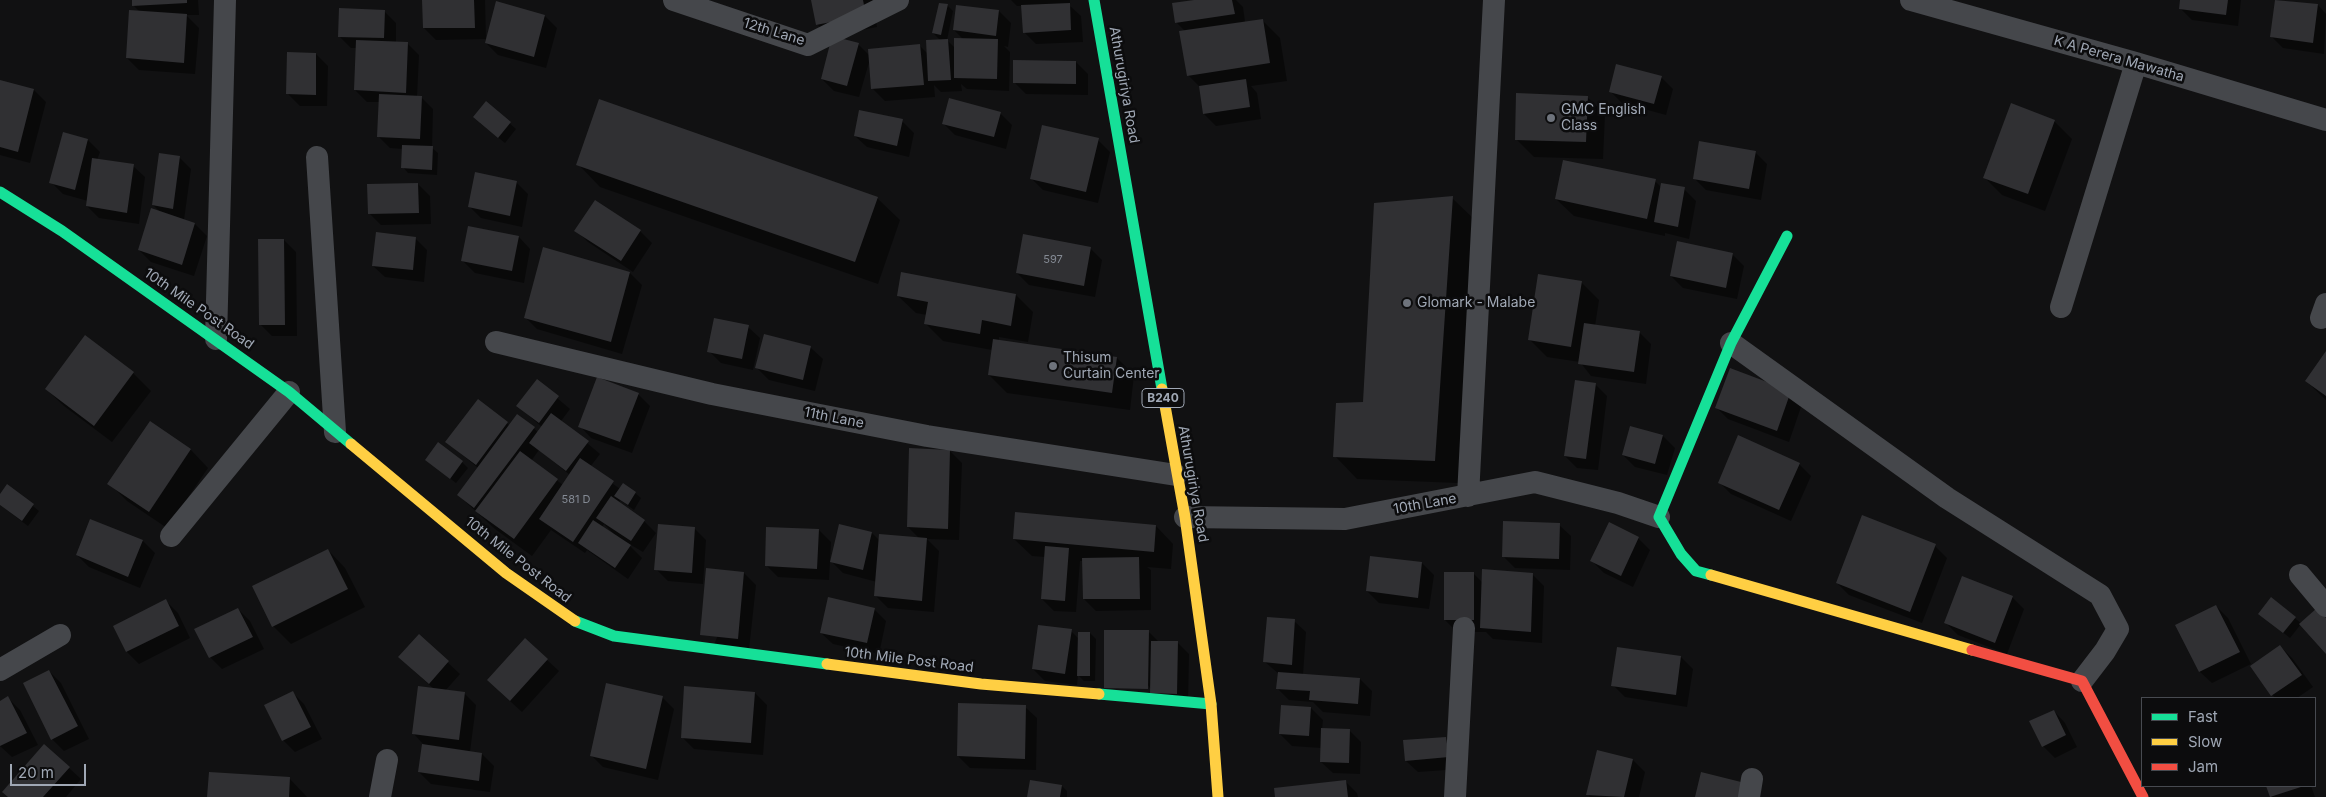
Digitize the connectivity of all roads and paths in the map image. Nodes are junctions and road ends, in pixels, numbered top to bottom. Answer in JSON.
{"nodes":[{"id":1,"x":225,"y":0,"type":"edge"},
{"id":2,"x":674,"y":0,"type":"edge"},
{"id":3,"x":898,"y":0,"type":"edge"},
{"id":4,"x":1094,"y":0,"type":"edge"},
{"id":5,"x":1494,"y":0,"type":"edge"},
{"id":6,"x":1911,"y":0,"type":"edge"},
{"id":7,"x":876,"y":5,"type":"edge"},
{"id":8,"x":2136,"y":63,"type":"junction"},
{"id":9,"x":2326,"y":120,"type":"edge"},
{"id":10,"x":317,"y":157,"type":"dead end"},
{"id":11,"x":0,"y":192,"type":"edge"},
{"id":12,"x":1787,"y":236,"type":"dead end"},
{"id":13,"x":2061,"y":307,"type":"dead end"},
{"id":14,"x":216,"y":339,"type":"junction"},
{"id":15,"x":496,"y":342,"type":"dead end"},
{"id":16,"x":1731,"y":343,"type":"junction"},
{"id":17,"x":289,"y":392,"type":"junction"},
{"id":18,"x":335,"y":432,"type":"junction"},
{"id":19,"x":1176,"y":475,"type":"junction"},
{"id":20,"x":1468,"y":496,"type":"junction"},
{"id":21,"x":1185,"y":517,"type":"junction"},
{"id":22,"x":1659,"y":517,"type":"junction"},
{"id":23,"x":171,"y":536,"type":"dead end"},
{"id":24,"x":2300,"y":575,"type":"dead end"},
{"id":25,"x":2326,"y":606,"type":"edge"},
{"id":26,"x":1464,"y":628,"type":"dead end"},
{"id":27,"x":60,"y":635,"type":"dead end"},
{"id":28,"x":0,"y":670,"type":"edge"},
{"id":29,"x":2082,"y":682,"type":"junction"},
{"id":30,"x":1211,"y":704,"type":"junction"},
{"id":31,"x":387,"y":760,"type":"dead end"},
{"id":32,"x":380,"y":797,"type":"edge"},
{"id":33,"x":1218,"y":797,"type":"edge"},
{"id":34,"x":1456,"y":797,"type":"edge"},
{"id":35,"x":2143,"y":797,"type":"edge"}],
"edges":[{"from":1,"to":14,"type":"street"},
{"from":2,"to":7,"type":"street","name":"12th Lane"},
{"from":3,"to":7,"type":"street","name":"12th Lane"},
{"from":4,"to":19,"type":"street","name":"Athurugiriya Road","number":"B240"},
{"from":5,"to":20,"type":"street"},
{"from":6,"to":8,"type":"street","name":"K A Perera Mawatha"},
{"from":8,"to":9,"type":"street","name":"K A Perera Mawatha"},
{"from":8,"to":13,"type":"street"},
{"from":10,"to":18,"type":"street"},
{"from":11,"to":14,"type":"street","name":"10th Mile Post Road"},
{"from":12,"to":16,"type":"street"},
{"from":14,"to":17,"type":"street","name":"10th Mile Post Road"},
{"from":15,"to":19,"type":"street","name":"11th Lane"},
{"from":16,"to":22,"type":"street"},
{"from":16,"to":29,"type":"street"},
{"from":17,"to":18,"type":"street","name":"10th Mile Post Road"},
{"from":17,"to":23,"type":"street"},
{"from":18,"to":30,"type":"street","name":"10th Mile Post Road"},
{"from":19,"to":21,"type":"street","name":"Athurugiriya Road","number":"B240"},
{"from":20,"to":21,"type":"street","name":"10th Lane"},
{"from":20,"to":22,"type":"street","name":"10th Lane"},
{"from":21,"to":30,"type":"street","name":"Athurugiriya Road","number":"B240"},
{"from":22,"to":29,"type":"street"},
{"from":24,"to":25,"type":"street"},
{"from":26,"to":34,"type":"street"},
{"from":27,"to":28,"type":"street"},
{"from":29,"to":35,"type":"street"},
{"from":30,"to":33,"type":"street","name":"Athurugiriya Road","number":"B240"},
{"from":31,"to":32,"type":"street"}]}
